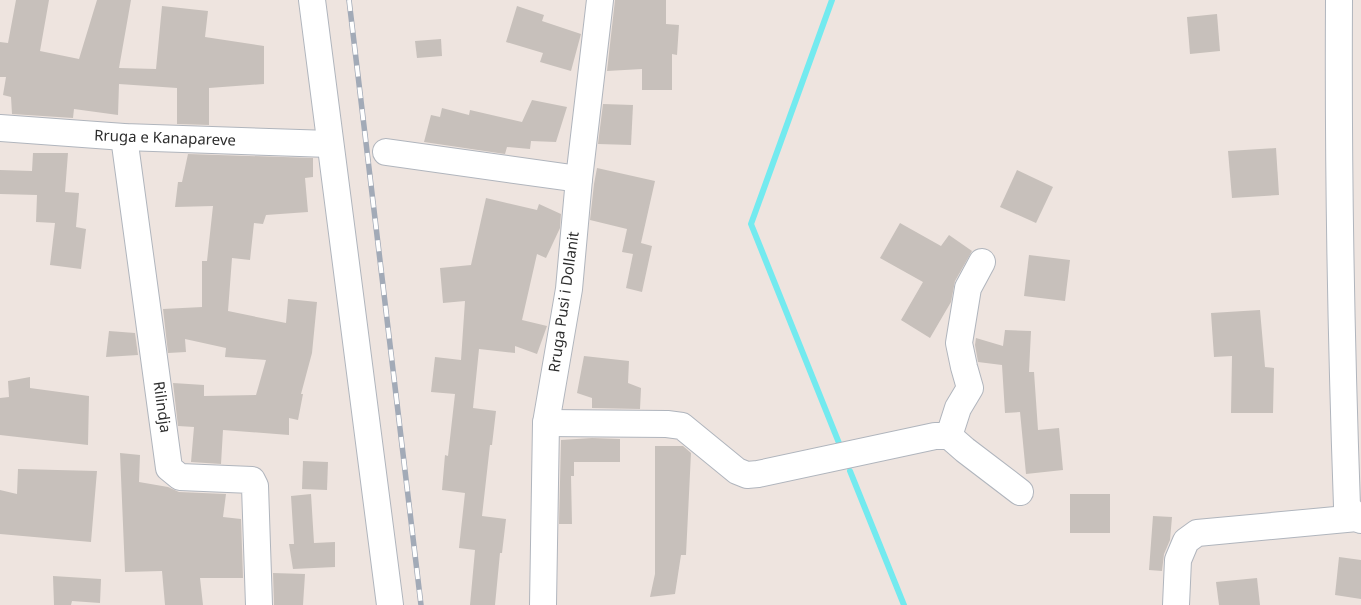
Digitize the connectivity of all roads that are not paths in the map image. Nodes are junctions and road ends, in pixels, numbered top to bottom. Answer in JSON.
{"nodes":[{"id":1,"x":312,"y":0,"type":"edge"},
{"id":2,"x":600,"y":0,"type":"edge"},
{"id":3,"x":1339,"y":0,"type":"edge"},
{"id":4,"x":0,"y":128,"type":"edge"},
{"id":5,"x":124,"y":137,"type":"junction"},
{"id":6,"x":330,"y":144,"type":"junction"},
{"id":7,"x":386,"y":152,"type":"dead end"},
{"id":8,"x":579,"y":179,"type":"junction"},
{"id":9,"x":982,"y":262,"type":"dead end"},
{"id":10,"x":546,"y":423,"type":"junction"},
{"id":11,"x":949,"y":436,"type":"junction"},
{"id":12,"x":1020,"y":492,"type":"dead end"},
{"id":13,"x":1359,"y":519,"type":"edge"},
{"id":14,"x":259,"y":605,"type":"edge"},
{"id":15,"x":390,"y":605,"type":"edge"},
{"id":16,"x":543,"y":605,"type":"edge"},
{"id":17,"x":1176,"y":605,"type":"edge"}],
"edges":[{"from":1,"to":6,"type":"street"},
{"from":2,"to":8,"type":"street","name":"Rruga Pusi i Dollanit"},
{"from":3,"to":13,"type":"street"},
{"from":4,"to":5,"type":"street","name":"Rruga e Kanapareve"},
{"from":5,"to":6,"type":"street","name":"Rruga e Kanapareve"},
{"from":5,"to":14,"type":"street","name":"Rilindja"},
{"from":6,"to":15,"type":"street"},
{"from":7,"to":8,"type":"street"},
{"from":8,"to":10,"type":"street","name":"Rruga Pusi i Dollanit"},
{"from":9,"to":11,"type":"street"},
{"from":10,"to":11,"type":"street"},
{"from":10,"to":16,"type":"street","name":"Rruga Pusi i Dollanit"},
{"from":11,"to":12,"type":"street"},
{"from":13,"to":17,"type":"street"}]}
